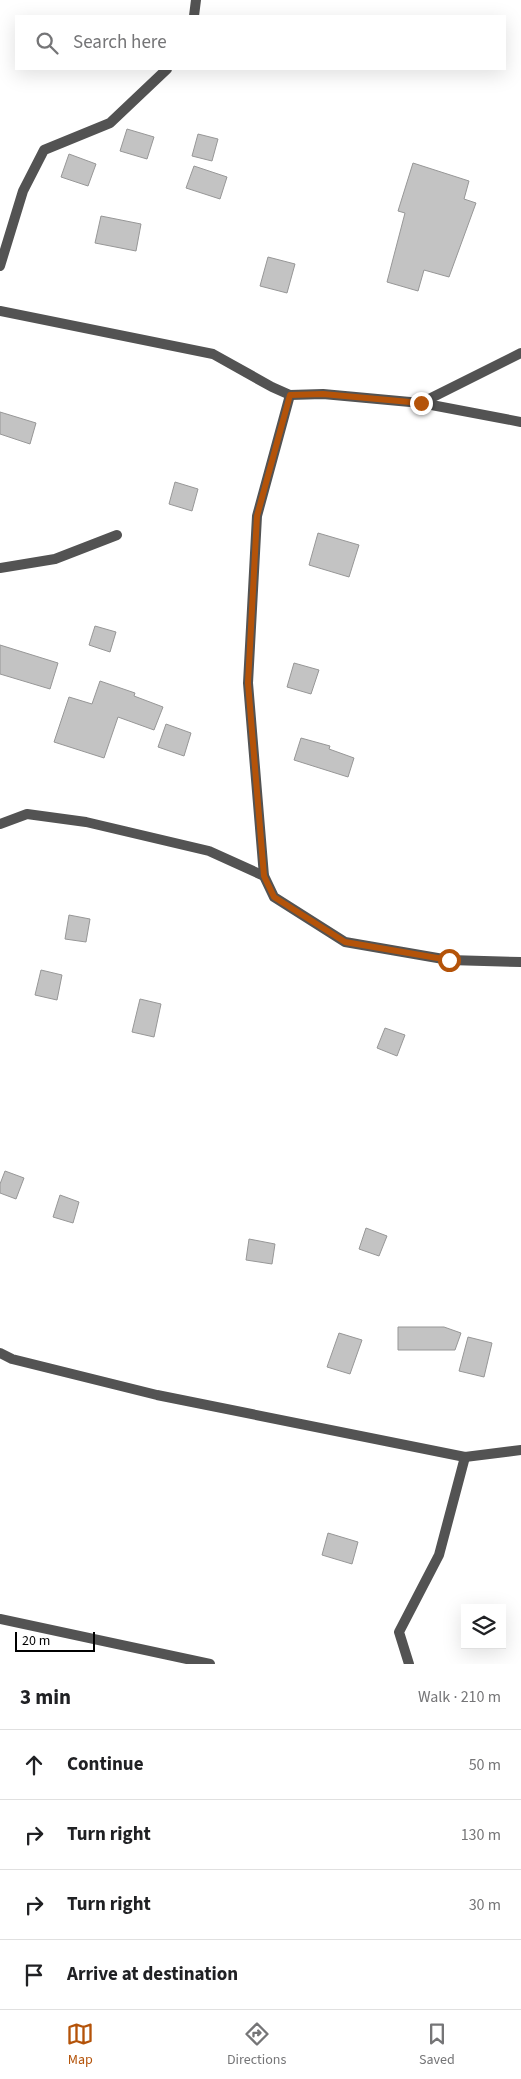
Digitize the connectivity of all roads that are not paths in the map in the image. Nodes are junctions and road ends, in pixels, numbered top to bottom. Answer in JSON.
{"nodes":[{"id":1,"x":196,"y":0,"type":"edge"},
{"id":2,"x":194,"y":15,"type":"edge"},
{"id":3,"x":165,"y":70,"type":"edge"},
{"id":4,"x":0,"y":266,"type":"edge"},
{"id":5,"x":0,"y":311,"type":"edge"},
{"id":6,"x":521,"y":353,"type":"edge"},
{"id":7,"x":290,"y":395,"type":"junction"},
{"id":8,"x":421,"y":403,"type":"junction"},
{"id":9,"x":521,"y":422,"type":"edge"},
{"id":10,"x":117,"y":535,"type":"dead end"},
{"id":11,"x":0,"y":568,"type":"edge"},
{"id":12,"x":0,"y":824,"type":"edge"},
{"id":13,"x":264,"y":876,"type":"junction"},
{"id":14,"x":521,"y":962,"type":"edge"},
{"id":15,"x":0,"y":1353,"type":"edge"},
{"id":16,"x":521,"y":1450,"type":"edge"},
{"id":17,"x":465,"y":1457,"type":"junction"},
{"id":18,"x":0,"y":1619,"type":"edge"},
{"id":19,"x":207,"y":1664,"type":"edge"},
{"id":20,"x":409,"y":1664,"type":"edge"}],
"edges":[{"from":1,"to":2,"type":"street"},
{"from":3,"to":4,"type":"street"},
{"from":5,"to":7,"type":"street"},
{"from":6,"to":8,"type":"street"},
{"from":7,"to":8,"type":"street"},
{"from":7,"to":13,"type":"street"},
{"from":8,"to":9,"type":"street"},
{"from":10,"to":11,"type":"street"},
{"from":12,"to":13,"type":"street"},
{"from":13,"to":14,"type":"street"},
{"from":15,"to":17,"type":"street"},
{"from":16,"to":17,"type":"street"},
{"from":17,"to":20,"type":"street"},
{"from":18,"to":19,"type":"street"}]}
